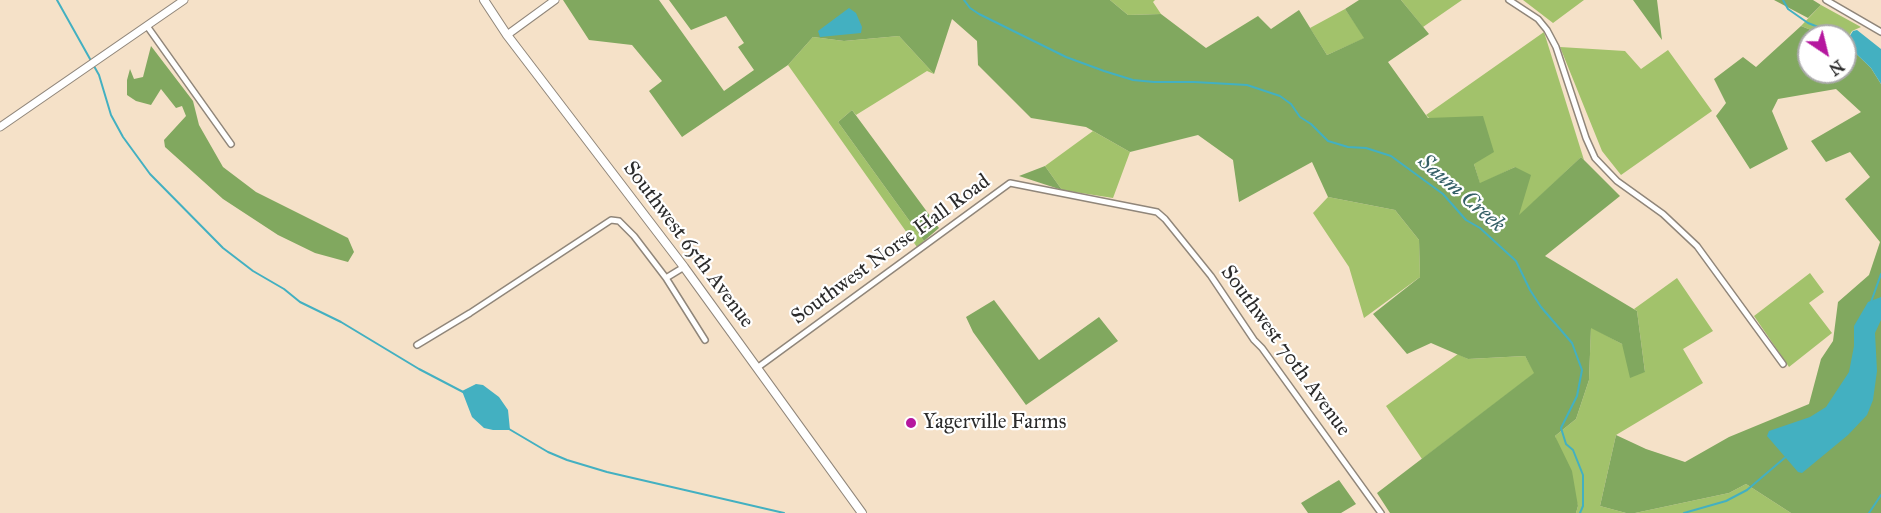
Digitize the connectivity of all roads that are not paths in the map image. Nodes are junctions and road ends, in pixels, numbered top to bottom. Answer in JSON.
{"nodes":[{"id":1,"x":184,"y":0,"type":"edge"},
{"id":2,"x":484,"y":0,"type":"edge"},
{"id":3,"x":555,"y":0,"type":"edge"},
{"id":4,"x":1509,"y":0,"type":"edge"},
{"id":5,"x":1826,"y":0,"type":"edge"},
{"id":6,"x":147,"y":26,"type":"junction"},
{"id":7,"x":1881,"y":32,"type":"edge"},
{"id":8,"x":507,"y":35,"type":"junction"},
{"id":9,"x":0,"y":127,"type":"edge"},
{"id":10,"x":231,"y":144,"type":"dead end"},
{"id":11,"x":1157,"y":213,"type":"joint"},
{"id":12,"x":684,"y":267,"type":"junction"},
{"id":13,"x":666,"y":278,"type":"junction"},
{"id":14,"x":705,"y":340,"type":"dead end"},
{"id":15,"x":417,"y":345,"type":"dead end"},
{"id":16,"x":1783,"y":364,"type":"dead end"},
{"id":17,"x":757,"y":368,"type":"junction"},
{"id":18,"x":862,"y":513,"type":"edge"},
{"id":19,"x":1381,"y":513,"type":"edge"}],
"edges":[{"from":1,"to":6,"type":"street"},
{"from":2,"to":8,"type":"main road","name":"Southwest 65th Avenue"},
{"from":3,"to":8,"type":"street"},
{"from":4,"to":16,"type":"street"},
{"from":5,"to":7,"type":"street"},
{"from":6,"to":9,"type":"street"},
{"from":6,"to":10,"type":"street"},
{"from":8,"to":12,"type":"main road","name":"Southwest 65th Avenue"},
{"from":11,"to":17,"type":"street","name":"Southwest Norse Hall Road"},
{"from":11,"to":19,"type":"street","name":"Southwest 70th Avenue"},
{"from":12,"to":13,"type":"street"},
{"from":12,"to":17,"type":"main road","name":"Southwest 65th Avenue"},
{"from":13,"to":14,"type":"street"},
{"from":13,"to":15,"type":"street"},
{"from":17,"to":18,"type":"main road","name":"Southwest 65th Avenue"}]}
